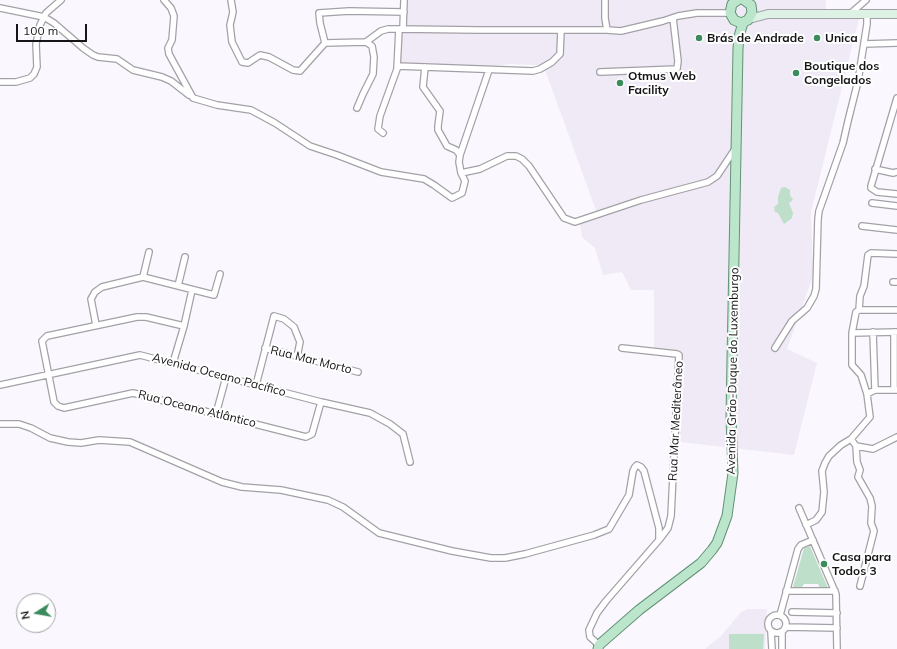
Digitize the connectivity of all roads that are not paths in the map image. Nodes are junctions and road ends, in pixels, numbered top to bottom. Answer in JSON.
{"nodes":[{"id":1,"x":61,"y":0,"type":"edge"},
{"id":2,"x":164,"y":0,"type":"edge"},
{"id":3,"x":231,"y":0,"type":"edge"},
{"id":4,"x":404,"y":0,"type":"edge"},
{"id":5,"x":605,"y":0,"type":"edge"},
{"id":6,"x":866,"y":0,"type":"edge"},
{"id":7,"x":735,"y":1,"type":"edge"},
{"id":8,"x":747,"y":2,"type":"edge"},
{"id":9,"x":0,"y":8,"type":"edge"},
{"id":10,"x":404,"y":12,"type":"junction"},
{"id":11,"x":730,"y":13,"type":"junction"},
{"id":12,"x":768,"y":14,"type":"junction"},
{"id":13,"x":850,"y":14,"type":"junction"},
{"id":14,"x":867,"y":14,"type":"junction"},
{"id":15,"x":897,"y":14,"type":"edge"},
{"id":16,"x":44,"y":17,"type":"junction"},
{"id":17,"x":673,"y":18,"type":"junction"},
{"id":18,"x":742,"y":21,"type":"junction"},
{"id":19,"x":401,"y":29,"type":"junction"},
{"id":20,"x":561,"y":30,"type":"junction"},
{"id":21,"x":607,"y":30,"type":"junction"},
{"id":22,"x":366,"y":42,"type":"junction"},
{"id":23,"x":325,"y":43,"type":"junction"},
{"id":24,"x":864,"y":44,"type":"junction"},
{"id":25,"x":897,"y":44,"type":"edge"},
{"id":26,"x":397,"y":66,"type":"junction"},
{"id":27,"x":425,"y":67,"type":"junction"},
{"id":28,"x":489,"y":70,"type":"junction"},
{"id":29,"x":600,"y":72,"type":"dead end"},
{"id":30,"x":0,"y":82,"type":"edge"},
{"id":31,"x":193,"y":98,"type":"junction"},
{"id":32,"x":897,"y":98,"type":"edge"},
{"id":33,"x":358,"y":108,"type":"dead end"},
{"id":34,"x":383,"y":133,"type":"dead end"},
{"id":35,"x":736,"y":148,"type":"junction"},
{"id":36,"x":460,"y":155,"type":"junction"},
{"id":37,"x":875,"y":168,"type":"junction"},
{"id":38,"x":897,"y":172,"type":"edge"},
{"id":39,"x":461,"y":173,"type":"junction"},
{"id":40,"x":897,"y":194,"type":"edge"},
{"id":41,"x":872,"y":203,"type":"dead end"},
{"id":42,"x":897,"y":206,"type":"edge"},
{"id":43,"x":862,"y":226,"type":"dead end"},
{"id":44,"x":897,"y":230,"type":"edge"},
{"id":45,"x":149,"y":252,"type":"dead end"},
{"id":46,"x":897,"y":254,"type":"edge"},
{"id":47,"x":185,"y":257,"type":"dead end"},
{"id":48,"x":220,"y":274,"type":"dead end"},
{"id":49,"x":142,"y":277,"type":"junction"},
{"id":50,"x":178,"y":286,"type":"junction"},
{"id":51,"x":192,"y":290,"type":"junction"},
{"id":52,"x":859,"y":310,"type":"junction"},
{"id":53,"x":897,"y":310,"type":"edge"},
{"id":54,"x":96,"y":325,"type":"junction"},
{"id":55,"x":184,"y":326,"type":"junction"},
{"id":56,"x":873,"y":332,"type":"junction"},
{"id":57,"x":896,"y":332,"type":"edge"},
{"id":58,"x":852,"y":333,"type":"junction"},
{"id":59,"x":265,"y":348,"type":"junction"},
{"id":60,"x":622,"y":348,"type":"dead end"},
{"id":61,"x":775,"y":348,"type":"dead end"},
{"id":62,"x":298,"y":357,"type":"junction"},
{"id":63,"x":173,"y":363,"type":"junction"},
{"id":64,"x":358,"y":372,"type":"dead end"},
{"id":65,"x":48,"y":374,"type":"junction"},
{"id":66,"x":226,"y":377,"type":"junction"},
{"id":67,"x":0,"y":385,"type":"edge"},
{"id":68,"x":256,"y":385,"type":"junction"},
{"id":69,"x":875,"y":390,"type":"junction"},
{"id":70,"x":896,"y":390,"type":"edge"},
{"id":71,"x":867,"y":394,"type":"junction"},
{"id":72,"x":321,"y":402,"type":"junction"},
{"id":73,"x":216,"y":414,"type":"junction"},
{"id":74,"x":0,"y":424,"type":"edge"},
{"id":75,"x":897,"y":437,"type":"edge"},
{"id":76,"x":851,"y":439,"type":"junction"},
{"id":77,"x":856,"y":446,"type":"junction"},
{"id":78,"x":410,"y":462,"type":"dead end"},
{"id":79,"x":799,"y":508,"type":"dead end"},
{"id":80,"x":806,"y":525,"type":"junction"},
{"id":81,"x":659,"y":540,"type":"junction"},
{"id":82,"x":813,"y":540,"type":"junction"},
{"id":83,"x":860,"y":586,"type":"dead end"},
{"id":84,"x":786,"y":591,"type":"junction"},
{"id":85,"x":835,"y":591,"type":"junction"},
{"id":86,"x":792,"y":612,"type":"dead end"},
{"id":87,"x":837,"y":613,"type":"junction"},
{"id":88,"x":780,"y":615,"type":"junction"},
{"id":89,"x":786,"y":627,"type":"junction"},
{"id":90,"x":837,"y":628,"type":"junction"},
{"id":91,"x":771,"y":632,"type":"junction"},
{"id":92,"x":782,"y":633,"type":"junction"},
{"id":93,"x":598,"y":647,"type":"edge"},
{"id":94,"x":772,"y":649,"type":"edge"},
{"id":95,"x":782,"y":649,"type":"edge"},
{"id":96,"x":837,"y":649,"type":"edge"}],
"edges":[{"from":1,"to":16,"type":"street"},
{"from":2,"to":31,"type":"street"},
{"from":3,"to":23,"type":"street"},
{"from":4,"to":10,"type":"street"},
{"from":5,"to":21,"type":"street"},
{"from":6,"to":13,"type":"street"},
{"from":7,"to":11,"type":"main road"},
{"from":8,"to":12,"type":"street"},
{"from":8,"to":18,"type":"main road"},
{"from":9,"to":16,"type":"street"},
{"from":10,"to":19,"type":"street"},
{"from":10,"to":23,"type":"street"},
{"from":11,"to":17,"type":"street"},
{"from":11,"to":18,"type":"main road"},
{"from":12,"to":13,"type":"street"},
{"from":12,"to":18,"type":"street"},
{"from":13,"to":14,"type":"street"},
{"from":14,"to":15,"type":"street"},
{"from":14,"to":24,"type":"street"},
{"from":16,"to":30,"type":"street"},
{"from":16,"to":31,"type":"street"},
{"from":17,"to":21,"type":"street"},
{"from":17,"to":29,"type":"street"},
{"from":18,"to":35,"type":"main road","name":"Avenida Grão-Duque do Luxemburgo"},
{"from":19,"to":20,"type":"street"},
{"from":19,"to":22,"type":"street"},
{"from":19,"to":26,"type":"street"},
{"from":20,"to":21,"type":"street"},
{"from":20,"to":28,"type":"street"},
{"from":22,"to":23,"type":"street"},
{"from":22,"to":33,"type":"street"},
{"from":24,"to":25,"type":"street"},
{"from":24,"to":61,"type":"street"},
{"from":26,"to":27,"type":"street"},
{"from":26,"to":34,"type":"street"},
{"from":27,"to":28,"type":"street"},
{"from":27,"to":36,"type":"street"},
{"from":28,"to":36,"type":"street"},
{"from":31,"to":39,"type":"street"},
{"from":32,"to":37,"type":"street"},
{"from":35,"to":39,"type":"street"},
{"from":35,"to":93,"type":"main road","name":"Avenida Grão-Duque do Luxemburgo"},
{"from":36,"to":39,"type":"street"},
{"from":37,"to":38,"type":"street"},
{"from":37,"to":40,"type":"street"},
{"from":41,"to":42,"type":"street"},
{"from":43,"to":44,"type":"street"},
{"from":45,"to":49,"type":"street"},
{"from":46,"to":52,"type":"street"},
{"from":47,"to":50,"type":"street"},
{"from":48,"to":51,"type":"street"},
{"from":49,"to":50,"type":"street"},
{"from":49,"to":54,"type":"street"},
{"from":50,"to":51,"type":"street"},
{"from":51,"to":55,"type":"street"},
{"from":52,"to":53,"type":"street"},
{"from":52,"to":58,"type":"street"},
{"from":54,"to":55,"type":"street"},
{"from":54,"to":65,"type":"street","name":"Rua Oceano Atlântico"},
{"from":55,"to":63,"type":"street"},
{"from":56,"to":57,"type":"street"},
{"from":56,"to":58,"type":"street"},
{"from":56,"to":69,"type":"street"},
{"from":57,"to":70,"type":"street"},
{"from":58,"to":71,"type":"street"},
{"from":59,"to":62,"type":"street","name":"Rua Mar Morto"},
{"from":59,"to":62,"type":"street"},
{"from":59,"to":68,"type":"street"},
{"from":60,"to":81,"type":"street","name":"Rua Mar Mediterâneo"},
{"from":62,"to":64,"type":"street","name":"Rua Mar Morto"},
{"from":63,"to":65,"type":"street","name":"Avenida Oceano Pacífico"},
{"from":63,"to":66,"type":"street","name":"Avenida Oceano Pacífico"},
{"from":65,"to":67,"type":"street","name":"Avenida Oceano Pacífico"},
{"from":65,"to":73,"type":"street","name":"Rua Oceano Atlântico"},
{"from":66,"to":68,"type":"street","name":"Avenida Oceano Pacífico"},
{"from":66,"to":73,"type":"street"},
{"from":68,"to":72,"type":"street","name":"Avenida Oceano Pacífico"},
{"from":69,"to":70,"type":"street"},
{"from":69,"to":71,"type":"street"},
{"from":71,"to":76,"type":"street"},
{"from":72,"to":73,"type":"street","name":"Rua Oceano Atlântico"},
{"from":72,"to":78,"type":"street","name":"Avenida Oceano Pacífico"},
{"from":74,"to":81,"type":"street"},
{"from":75,"to":77,"type":"street"},
{"from":76,"to":77,"type":"street"},
{"from":76,"to":80,"type":"street"},
{"from":77,"to":83,"type":"street"},
{"from":79,"to":80,"type":"street"},
{"from":80,"to":82,"type":"street"},
{"from":81,"to":93,"type":"street"},
{"from":82,"to":84,"type":"street"},
{"from":82,"to":85,"type":"street"},
{"from":84,"to":85,"type":"street"},
{"from":84,"to":88,"type":"street"},
{"from":85,"to":87,"type":"street"},
{"from":86,"to":87,"type":"street"},
{"from":87,"to":90,"type":"street"},
{"from":88,"to":89,"type":"street"},
{"from":88,"to":91,"type":"street"},
{"from":89,"to":90,"type":"street"},
{"from":89,"to":92,"type":"street"},
{"from":90,"to":96,"type":"street"},
{"from":91,"to":92,"type":"street"},
{"from":91,"to":94,"type":"street"},
{"from":92,"to":95,"type":"street"}]}
